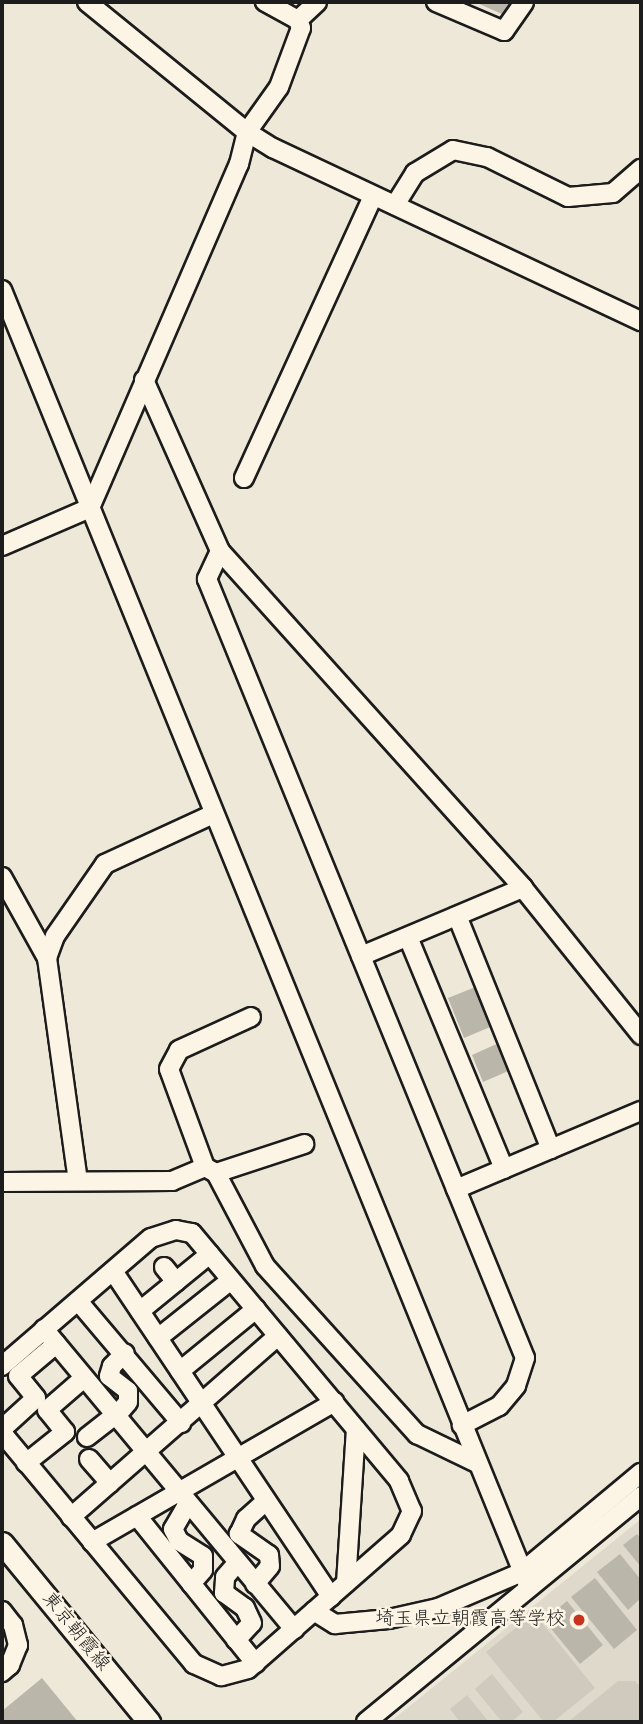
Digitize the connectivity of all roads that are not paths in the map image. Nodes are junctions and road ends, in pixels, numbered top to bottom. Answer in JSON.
{"nodes":[{"id":1,"x":88,"y":2,"type":"edge"},
{"id":2,"x":265,"y":2,"type":"edge"},
{"id":3,"x":317,"y":2,"type":"edge"},
{"id":4,"x":436,"y":2,"type":"edge"},
{"id":5,"x":524,"y":2,"type":"edge"},
{"id":6,"x":298,"y":20,"type":"junction"},
{"id":7,"x":247,"y":132,"type":"junction"},
{"id":8,"x":641,"y":169,"type":"edge"},
{"id":9,"x":372,"y":198,"type":"junction"},
{"id":10,"x":395,"y":205,"type":"junction"},
{"id":11,"x":2,"y":290,"type":"edge"},
{"id":12,"x":641,"y":321,"type":"edge"},
{"id":13,"x":144,"y":380,"type":"junction"},
{"id":14,"x":244,"y":478,"type":"dead end"},
{"id":15,"x":90,"y":508,"type":"junction"},
{"id":16,"x":2,"y":546,"type":"edge"},
{"id":17,"x":220,"y":551,"type":"junction"},
{"id":18,"x":213,"y":814,"type":"junction"},
{"id":19,"x":2,"y":877,"type":"edge"},
{"id":20,"x":523,"y":888,"type":"junction"},
{"id":21,"x":458,"y":918,"type":"junction"},
{"id":22,"x":408,"y":937,"type":"junction"},
{"id":23,"x":361,"y":956,"type":"junction"},
{"id":24,"x":47,"y":958,"type":"junction"},
{"id":25,"x":251,"y":1017,"type":"dead end"},
{"id":26,"x":641,"y":1035,"type":"edge"},
{"id":27,"x":641,"y":1111,"type":"edge"},
{"id":28,"x":304,"y":1144,"type":"dead end"},
{"id":29,"x":551,"y":1149,"type":"junction"},
{"id":30,"x":504,"y":1169,"type":"junction"},
{"id":31,"x":210,"y":1170,"type":"junction"},
{"id":32,"x":78,"y":1181,"type":"junction"},
{"id":33,"x":2,"y":1182,"type":"edge"},
{"id":34,"x":456,"y":1189,"type":"junction"},
{"id":35,"x":210,"y":1254,"type":"junction"},
{"id":36,"x":164,"y":1267,"type":"dead end"},
{"id":37,"x":113,"y":1271,"type":"junction"},
{"id":38,"x":231,"y":1280,"type":"junction"},
{"id":39,"x":186,"y":1295,"type":"junction"},
{"id":40,"x":78,"y":1301,"type":"junction"},
{"id":41,"x":256,"y":1309,"type":"junction"},
{"id":42,"x":140,"y":1311,"type":"junction"},
{"id":43,"x":208,"y":1323,"type":"dead end"},
{"id":44,"x":44,"y":1329,"type":"junction"},
{"id":45,"x":278,"y":1336,"type":"junction"},
{"id":46,"x":158,"y":1338,"type":"junction"},
{"id":47,"x":221,"y":1338,"type":"junction"},
{"id":48,"x":56,"y":1343,"type":"junction"},
{"id":49,"x":125,"y":1353,"type":"junction"},
{"id":50,"x":2,"y":1366,"type":"edge"},
{"id":51,"x":180,"y":1371,"type":"junction"},
{"id":52,"x":85,"y":1378,"type":"junction"},
{"id":53,"x":334,"y":1402,"type":"junction"},
{"id":54,"x":202,"y":1405,"type":"junction"},
{"id":55,"x":115,"y":1415,"type":"junction"},
{"id":56,"x":181,"y":1423,"type":"junction"},
{"id":57,"x":462,"y":1425,"type":"junction"},
{"id":58,"x":356,"y":1429,"type":"junction"},
{"id":59,"x":2,"y":1431,"type":"edge"},
{"id":60,"x":87,"y":1437,"type":"dead end"},
{"id":61,"x":146,"y":1453,"type":"junction"},
{"id":62,"x":237,"y":1457,"type":"junction"},
{"id":63,"x":89,"y":1459,"type":"dead end"},
{"id":64,"x":26,"y":1463,"type":"junction"},
{"id":65,"x":477,"y":1463,"type":"junction"},
{"id":66,"x":641,"y":1473,"type":"edge"},
{"id":67,"x":110,"y":1483,"type":"junction"},
{"id":68,"x":641,"y":1496,"type":"edge"},
{"id":69,"x":182,"y":1499,"type":"junction"},
{"id":70,"x":266,"y":1501,"type":"junction"},
{"id":71,"x":137,"y":1516,"type":"junction"},
{"id":72,"x":71,"y":1517,"type":"junction"},
{"id":73,"x":92,"y":1542,"type":"junction"},
{"id":74,"x":2,"y":1543,"type":"edge"},
{"id":75,"x":237,"y":1563,"type":"junction"},
{"id":76,"x":526,"y":1580,"type":"junction"},
{"id":77,"x":346,"y":1583,"type":"junction"},
{"id":78,"x":191,"y":1584,"type":"junction"},
{"id":79,"x":255,"y":1584,"type":"junction"},
{"id":80,"x":331,"y":1597,"type":"junction"},
{"id":81,"x":2,"y":1611,"type":"edge"},
{"id":82,"x":314,"y":1611,"type":"junction"},
{"id":83,"x":294,"y":1629,"type":"junction"},
{"id":84,"x":236,"y":1640,"type":"junction"},
{"id":85,"x":255,"y":1663,"type":"junction"},
{"id":86,"x":2,"y":1672,"type":"edge"},
{"id":87,"x":149,"y":1722,"type":"edge"},
{"id":88,"x":366,"y":1722,"type":"edge"}],
"edges":[{"from":1,"to":7,"type":"lane"},
{"from":2,"to":6,"type":"lane"},
{"from":3,"to":6,"type":"lane"},
{"from":4,"to":5,"type":"lane"},
{"from":6,"to":7,"type":"lane"},
{"from":7,"to":9,"type":"lane"},
{"from":7,"to":13,"type":"lane"},
{"from":8,"to":10,"type":"lane"},
{"from":9,"to":10,"type":"lane"},
{"from":9,"to":14,"type":"lane"},
{"from":10,"to":12,"type":"lane"},
{"from":11,"to":15,"type":"lane"},
{"from":13,"to":15,"type":"lane"},
{"from":13,"to":17,"type":"lane"},
{"from":15,"to":16,"type":"lane"},
{"from":15,"to":18,"type":"lane"},
{"from":17,"to":20,"type":"lane"},
{"from":17,"to":23,"type":"lane"},
{"from":18,"to":24,"type":"lane"},
{"from":18,"to":57,"type":"lane"},
{"from":19,"to":24,"type":"lane"},
{"from":20,"to":21,"type":"lane"},
{"from":20,"to":26,"type":"lane"},
{"from":21,"to":22,"type":"lane"},
{"from":21,"to":29,"type":"lane"},
{"from":22,"to":23,"type":"lane"},
{"from":22,"to":30,"type":"lane"},
{"from":23,"to":34,"type":"lane"},
{"from":24,"to":32,"type":"lane"},
{"from":25,"to":31,"type":"lane"},
{"from":27,"to":29,"type":"lane"},
{"from":28,"to":31,"type":"lane"},
{"from":29,"to":30,"type":"lane"},
{"from":30,"to":34,"type":"lane"},
{"from":31,"to":32,"type":"lane"},
{"from":31,"to":65,"type":"lane"},
{"from":32,"to":33,"type":"lane"},
{"from":34,"to":57,"type":"lane"},
{"from":35,"to":37,"type":"lane"},
{"from":35,"to":38,"type":"lane"},
{"from":35,"to":39,"type":"lane"},
{"from":36,"to":39,"type":"lane"},
{"from":37,"to":40,"type":"lane"},
{"from":37,"to":42,"type":"lane"},
{"from":38,"to":39,"type":"lane"},
{"from":38,"to":41,"type":"lane"},
{"from":39,"to":42,"type":"lane"},
{"from":39,"to":46,"type":"lane"},
{"from":40,"to":44,"type":"lane"},
{"from":40,"to":49,"type":"lane"},
{"from":41,"to":45,"type":"lane"},
{"from":41,"to":47,"type":"lane"},
{"from":42,"to":46,"type":"lane"},
{"from":43,"to":47,"type":"lane"},
{"from":44,"to":48,"type":"lane"},
{"from":44,"to":50,"type":"lane"},
{"from":45,"to":53,"type":"lane"},
{"from":45,"to":54,"type":"lane"},
{"from":46,"to":51,"type":"lane"},
{"from":47,"to":51,"type":"lane"},
{"from":48,"to":52,"type":"lane"},
{"from":48,"to":59,"type":"lane"},
{"from":49,"to":55,"type":"lane"},
{"from":49,"to":56,"type":"lane"},
{"from":51,"to":54,"type":"lane"},
{"from":52,"to":55,"type":"lane"},
{"from":52,"to":64,"type":"lane"},
{"from":53,"to":58,"type":"lane"},
{"from":53,"to":62,"type":"lane"},
{"from":54,"to":56,"type":"lane"},
{"from":54,"to":62,"type":"lane"},
{"from":55,"to":60,"type":"lane"},
{"from":55,"to":61,"type":"lane"},
{"from":56,"to":61,"type":"lane"},
{"from":57,"to":65,"type":"lane"},
{"from":58,"to":77,"type":"lane"},
{"from":58,"to":77,"type":"lane"},
{"from":59,"to":64,"type":"lane"},
{"from":61,"to":67,"type":"lane"},
{"from":61,"to":69,"type":"lane"},
{"from":62,"to":69,"type":"lane"},
{"from":62,"to":70,"type":"lane"},
{"from":63,"to":67,"type":"lane"},
{"from":64,"to":72,"type":"lane"},
{"from":65,"to":76,"type":"lane"},
{"from":66,"to":76,"type":"lane"},
{"from":67,"to":72,"type":"lane"},
{"from":68,"to":76,"type":"lane"},
{"from":69,"to":71,"type":"lane"},
{"from":69,"to":75,"type":"lane"},
{"from":69,"to":78,"type":"lane"},
{"from":70,"to":79,"type":"lane"},
{"from":70,"to":80,"type":"lane"},
{"from":71,"to":73,"type":"lane"},
{"from":71,"to":78,"type":"lane"},
{"from":72,"to":73,"type":"lane"},
{"from":73,"to":85,"type":"lane"},
{"from":74,"to":87,"type":"main road","name":"東京朝霞線"},
{"from":75,"to":79,"type":"lane"},
{"from":75,"to":84,"type":"lane"},
{"from":76,"to":82,"type":"lane"},
{"from":76,"to":88,"type":"lane"},
{"from":77,"to":80,"type":"lane"},
{"from":78,"to":84,"type":"lane"},
{"from":79,"to":83,"type":"lane"},
{"from":80,"to":82,"type":"lane"},
{"from":81,"to":86,"type":"lane"},
{"from":82,"to":83,"type":"lane"},
{"from":83,"to":85,"type":"lane"},
{"from":84,"to":85,"type":"lane"}]}
